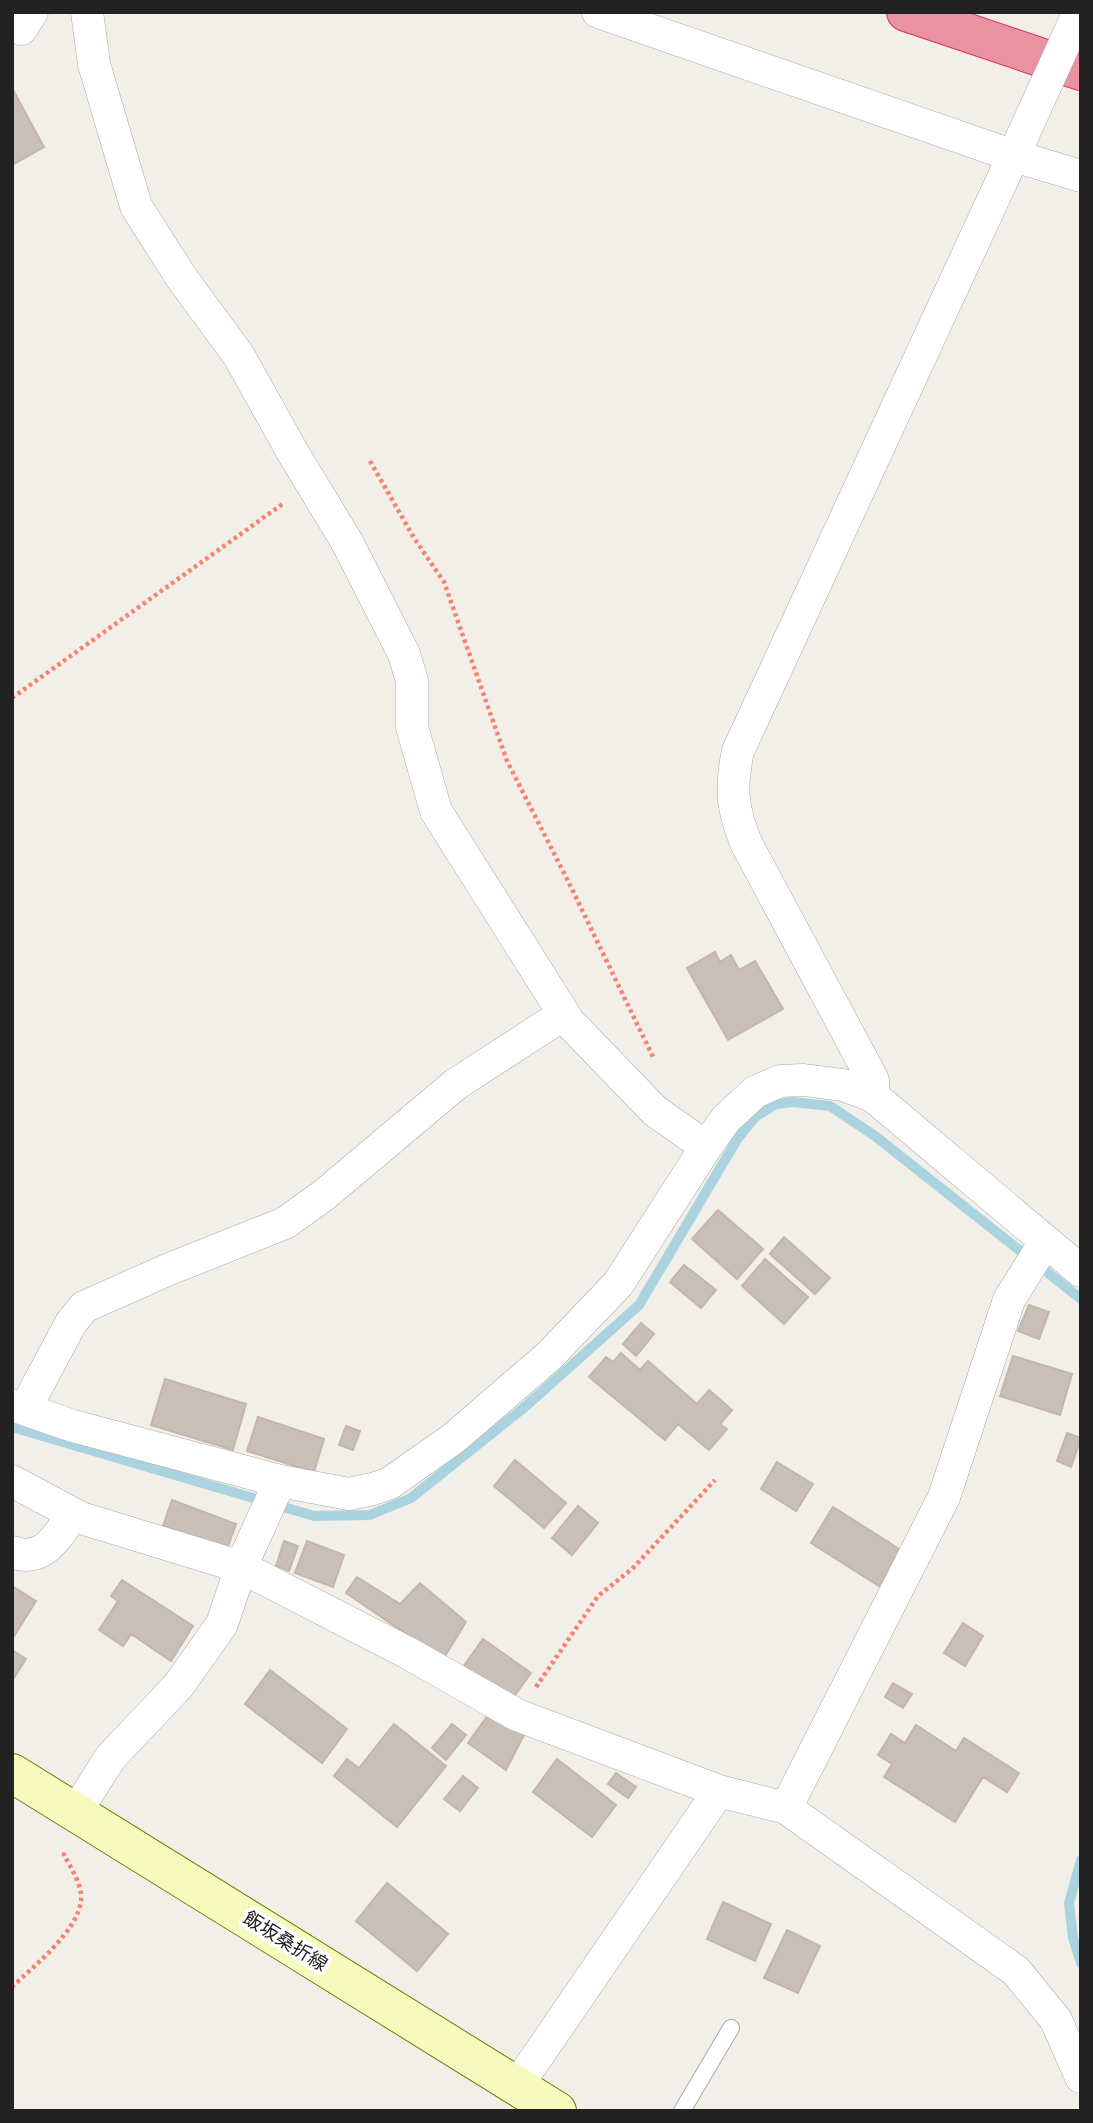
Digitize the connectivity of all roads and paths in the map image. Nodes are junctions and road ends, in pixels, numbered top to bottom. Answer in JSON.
{"nodes":[{"id":1,"x":87,"y":12,"type":"edge"},
{"id":2,"x":598,"y":12,"type":"edge"},
{"id":3,"x":906,"y":12,"type":"edge"},
{"id":4,"x":1079,"y":12,"type":"edge"},
{"id":5,"x":1081,"y":71,"type":"edge"},
{"id":6,"x":1018,"y":146,"type":"junction"},
{"id":7,"x":1081,"y":176,"type":"edge"},
{"id":8,"x":370,"y":461,"type":"dead end"},
{"id":9,"x":312,"y":483,"type":"junction"},
{"id":10,"x":12,"y":698,"type":"edge"},
{"id":11,"x":564,"y":1014,"type":"junction"},
{"id":12,"x":658,"y":1068,"type":"dead end"},
{"id":13,"x":873,"y":1097,"type":"junction"},
{"id":14,"x":706,"y":1147,"type":"junction"},
{"id":15,"x":1035,"y":1257,"type":"junction"},
{"id":16,"x":1081,"y":1271,"type":"edge"},
{"id":17,"x":19,"y":1407,"type":"edge"},
{"id":18,"x":715,"y":1479,"type":"dead end"},
{"id":19,"x":12,"y":1480,"type":"edge"},
{"id":20,"x":272,"y":1499,"type":"junction"},
{"id":21,"x":73,"y":1514,"type":"junction"},
{"id":22,"x":12,"y":1552,"type":"edge"},
{"id":23,"x":241,"y":1567,"type":"junction"},
{"id":24,"x":517,"y":1715,"type":"junction"},
{"id":25,"x":12,"y":1773,"type":"edge"},
{"id":26,"x":719,"y":1791,"type":"junction"},
{"id":27,"x":786,"y":1808,"type":"junction"},
{"id":28,"x":76,"y":1812,"type":"junction"},
{"id":29,"x":12,"y":1987,"type":"edge"},
{"id":30,"x":731,"y":2028,"type":"dead end"},
{"id":31,"x":1081,"y":2077,"type":"edge"},
{"id":32,"x":517,"y":2085,"type":"junction"},
{"id":33,"x":558,"y":2111,"type":"edge"},
{"id":34,"x":681,"y":2111,"type":"edge"}],
"edges":[{"from":1,"to":9,"type":"street"},
{"from":2,"to":6,"type":"street"},
{"from":3,"to":5,"type":"highway"},
{"from":4,"to":6,"type":"street","bridge":true},
{"from":6,"to":7,"type":"street"},
{"from":6,"to":13,"type":"street"},
{"from":8,"to":12,"type":"path"},
{"from":9,"to":10,"type":"path"},
{"from":9,"to":11,"type":"street"},
{"from":11,"to":14,"type":"street"},
{"from":11,"to":17,"type":"street"},
{"from":13,"to":14,"type":"street"},
{"from":13,"to":15,"type":"street"},
{"from":14,"to":20,"type":"street"},
{"from":15,"to":16,"type":"street"},
{"from":15,"to":27,"type":"street"},
{"from":17,"to":20,"type":"street"},
{"from":18,"to":24,"type":"path"},
{"from":19,"to":21,"type":"street"},
{"from":20,"to":23,"type":"street"},
{"from":21,"to":22,"type":"street"},
{"from":21,"to":23,"type":"street"},
{"from":23,"to":24,"type":"street"},
{"from":23,"to":28,"type":"street"},
{"from":24,"to":26,"type":"street"},
{"from":25,"to":28,"type":"main road","name":"飯坂桑折線"},
{"from":26,"to":27,"type":"street"},
{"from":26,"to":32,"type":"street"},
{"from":27,"to":31,"type":"street"},
{"from":28,"to":29,"type":"path"},
{"from":28,"to":32,"type":"main road","name":"飯坂桑折線"},
{"from":30,"to":34,"type":"lane"},
{"from":32,"to":33,"type":"main road","name":"飯坂桑折線"}]}
